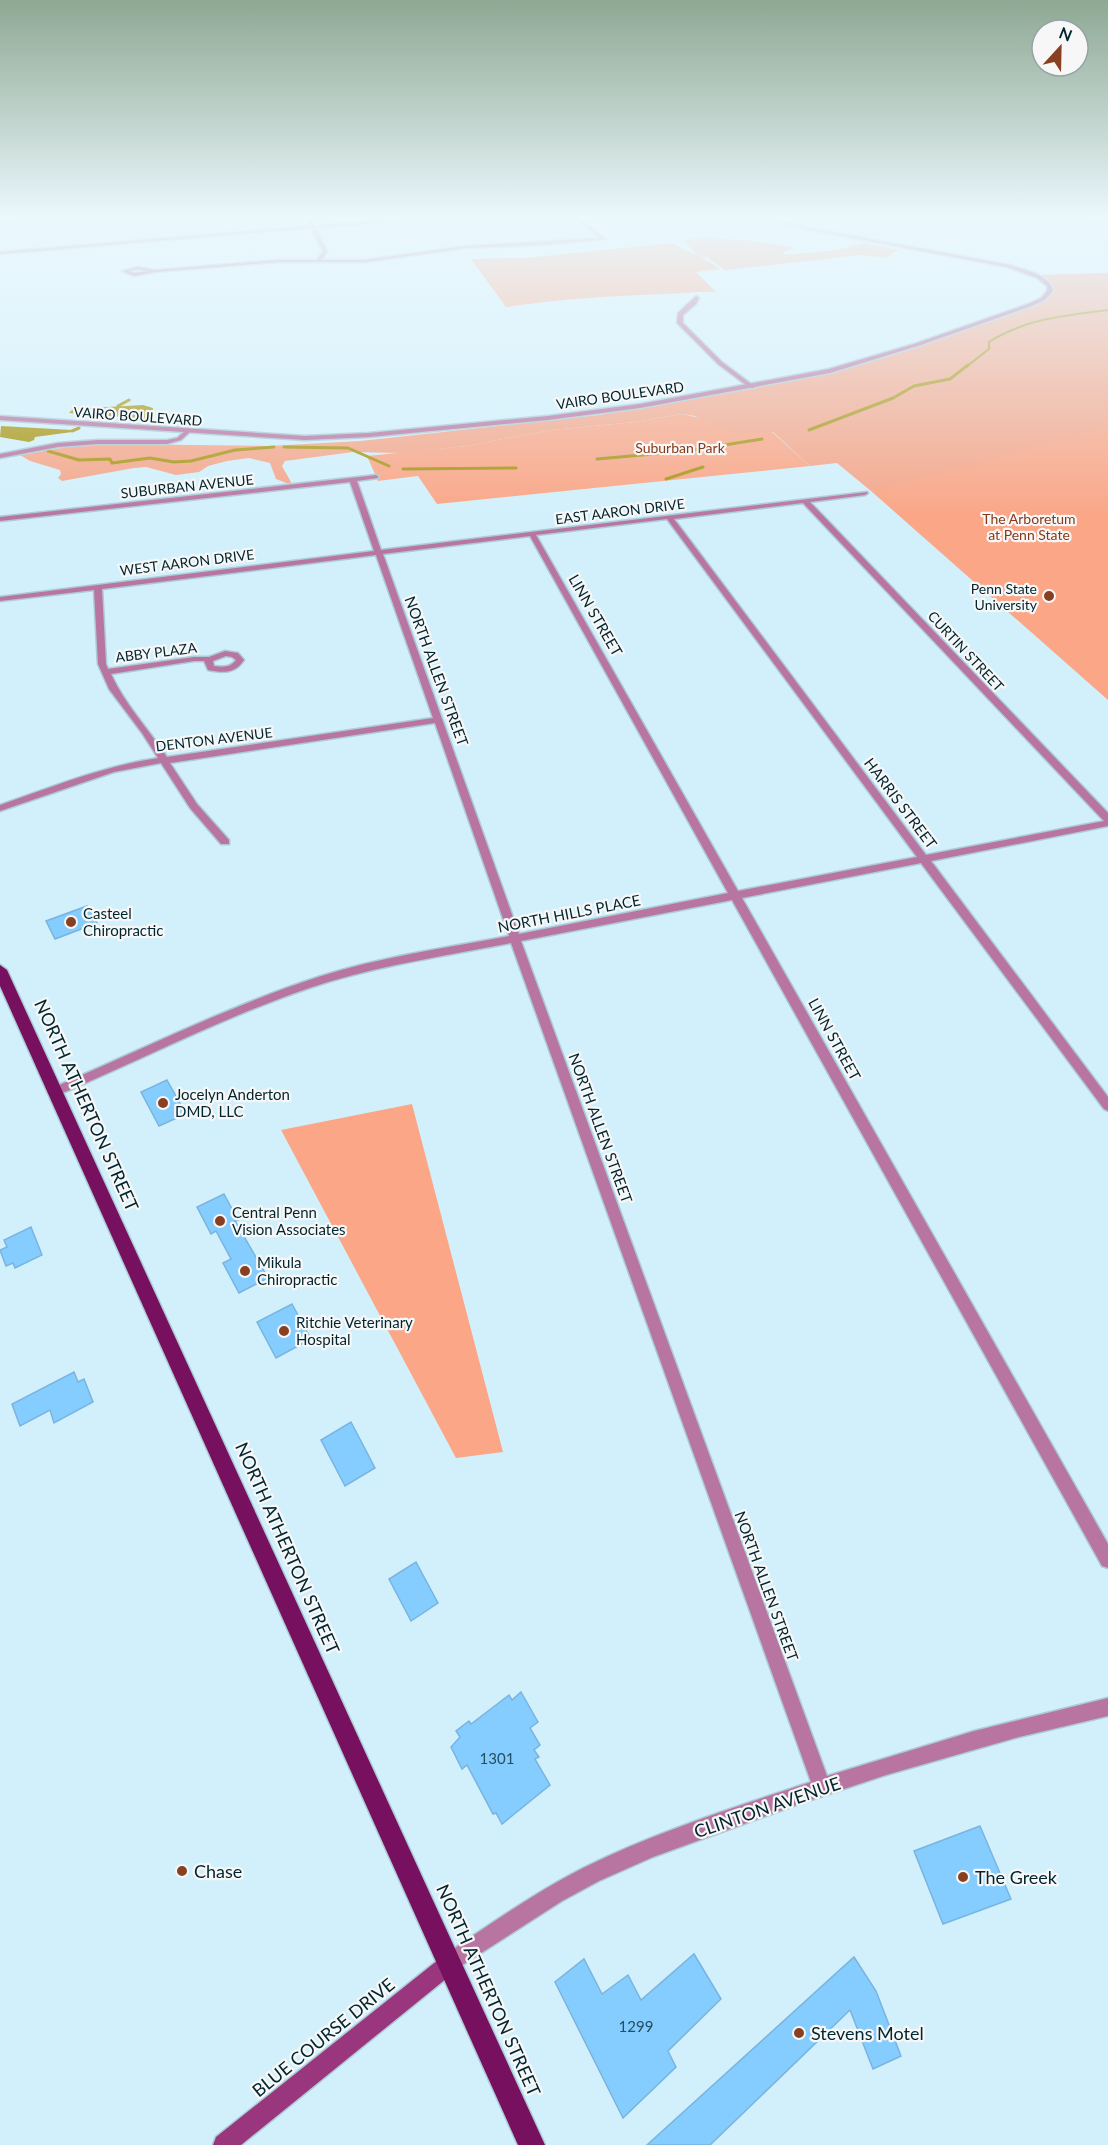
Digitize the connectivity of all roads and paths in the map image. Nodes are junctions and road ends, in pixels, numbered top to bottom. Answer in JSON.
{"nodes":[{"id":1,"x":680,"y":317,"type":"edge"},
{"id":2,"x":995,"y":317,"type":"edge"},
{"id":3,"x":752,"y":387,"type":"junction"},
{"id":4,"x":0,"y":418,"type":"edge"},
{"id":5,"x":188,"y":431,"type":"junction"},
{"id":6,"x":0,"y":456,"type":"edge"},
{"id":7,"x":376,"y":477,"type":"dead end"},
{"id":8,"x":353,"y":480,"type":"junction"},
{"id":9,"x":865,"y":493,"type":"dead end"},
{"id":10,"x":805,"y":501,"type":"junction"},
{"id":11,"x":669,"y":517,"type":"junction"},
{"id":12,"x":0,"y":519,"type":"edge"},
{"id":13,"x":532,"y":534,"type":"junction"},
{"id":14,"x":378,"y":552,"type":"junction"},
{"id":15,"x":98,"y":587,"type":"junction"},
{"id":16,"x":0,"y":598,"type":"edge"},
{"id":17,"x":210,"y":659,"type":"dead end"},
{"id":18,"x":106,"y":672,"type":"junction"},
{"id":19,"x":437,"y":720,"type":"junction"},
{"id":20,"x":162,"y":759,"type":"junction"},
{"id":21,"x":0,"y":808,"type":"edge"},
{"id":22,"x":1108,"y":821,"type":"edge"},
{"id":23,"x":225,"y":842,"type":"dead end"},
{"id":24,"x":924,"y":860,"type":"junction"},
{"id":25,"x":737,"y":896,"type":"junction"},
{"id":26,"x":515,"y":938,"type":"junction"},
{"id":27,"x":0,"y":970,"type":"edge"},
{"id":28,"x":54,"y":1092,"type":"junction"},
{"id":29,"x":1108,"y":1106,"type":"edge"},
{"id":30,"x":1108,"y":1560,"type":"edge"},
{"id":31,"x":1108,"y":1707,"type":"edge"},
{"id":32,"x":822,"y":1787,"type":"junction"},
{"id":33,"x":450,"y":1963,"type":"junction"},
{"id":34,"x":224,"y":2145,"type":"edge"},
{"id":35,"x":532,"y":2145,"type":"edge"}],
"edges":[{"from":1,"to":3,"type":"street"},
{"from":2,"to":3,"type":"street","name":"VAIRO BOULEVARD"},
{"from":3,"to":5,"type":"street","name":"VAIRO BOULEVARD"},
{"from":4,"to":5,"type":"street","name":"VAIRO BOULEVARD"},
{"from":5,"to":6,"type":"street"},
{"from":7,"to":8,"type":"street","name":"SUBURBAN AVENUE"},
{"from":8,"to":12,"type":"street","name":"SUBURBAN AVENUE"},
{"from":8,"to":14,"type":"street","name":"NORTH ALLEN STREET"},
{"from":9,"to":10,"type":"street","name":"EAST AARON DRIVE"},
{"from":10,"to":11,"type":"street","name":"EAST AARON DRIVE"},
{"from":10,"to":22,"type":"street","name":"CURTIN STREET"},
{"from":11,"to":13,"type":"street","name":"EAST AARON DRIVE"},
{"from":11,"to":24,"type":"street","name":"HARRIS STREET"},
{"from":13,"to":14,"type":"street","name":"EAST AARON DRIVE"},
{"from":13,"to":25,"type":"street","name":"LINN STREET"},
{"from":14,"to":15,"type":"street","name":"WEST AARON DRIVE"},
{"from":14,"to":19,"type":"street","name":"NORTH ALLEN STREET"},
{"from":15,"to":16,"type":"street","name":"WEST AARON DRIVE"},
{"from":15,"to":18,"type":"street"},
{"from":17,"to":18,"type":"street","name":"ABBY PLAZA"},
{"from":18,"to":20,"type":"street"},
{"from":19,"to":20,"type":"street","name":"DENTON AVENUE"},
{"from":19,"to":26,"type":"street","name":"NORTH ALLEN STREET"},
{"from":20,"to":21,"type":"street","name":"DENTON AVENUE"},
{"from":20,"to":23,"type":"street"},
{"from":22,"to":24,"type":"street","name":"NORTH HILLS PLACE"},
{"from":24,"to":25,"type":"street","name":"NORTH HILLS PLACE"},
{"from":24,"to":29,"type":"street","name":"HARRIS STREET"},
{"from":25,"to":26,"type":"street","name":"NORTH HILLS PLACE"},
{"from":25,"to":30,"type":"street","name":"LINN STREET"},
{"from":26,"to":28,"type":"street","name":"NORTH HILLS PLACE"},
{"from":26,"to":32,"type":"street","name":"NORTH ALLEN STREET"},
{"from":27,"to":28,"type":"main road","name":"NORTH ATHERTON STREET"},
{"from":28,"to":33,"type":"main road","name":"NORTH ATHERTON STREET"},
{"from":31,"to":32,"type":"street","name":"CLINTON AVENUE"},
{"from":32,"to":33,"type":"street","name":"CLINTON AVENUE"},
{"from":33,"to":34,"type":"main road","name":"BLUE COURSE DRIVE"},
{"from":33,"to":35,"type":"main road","name":"NORTH ATHERTON STREET"}]}
